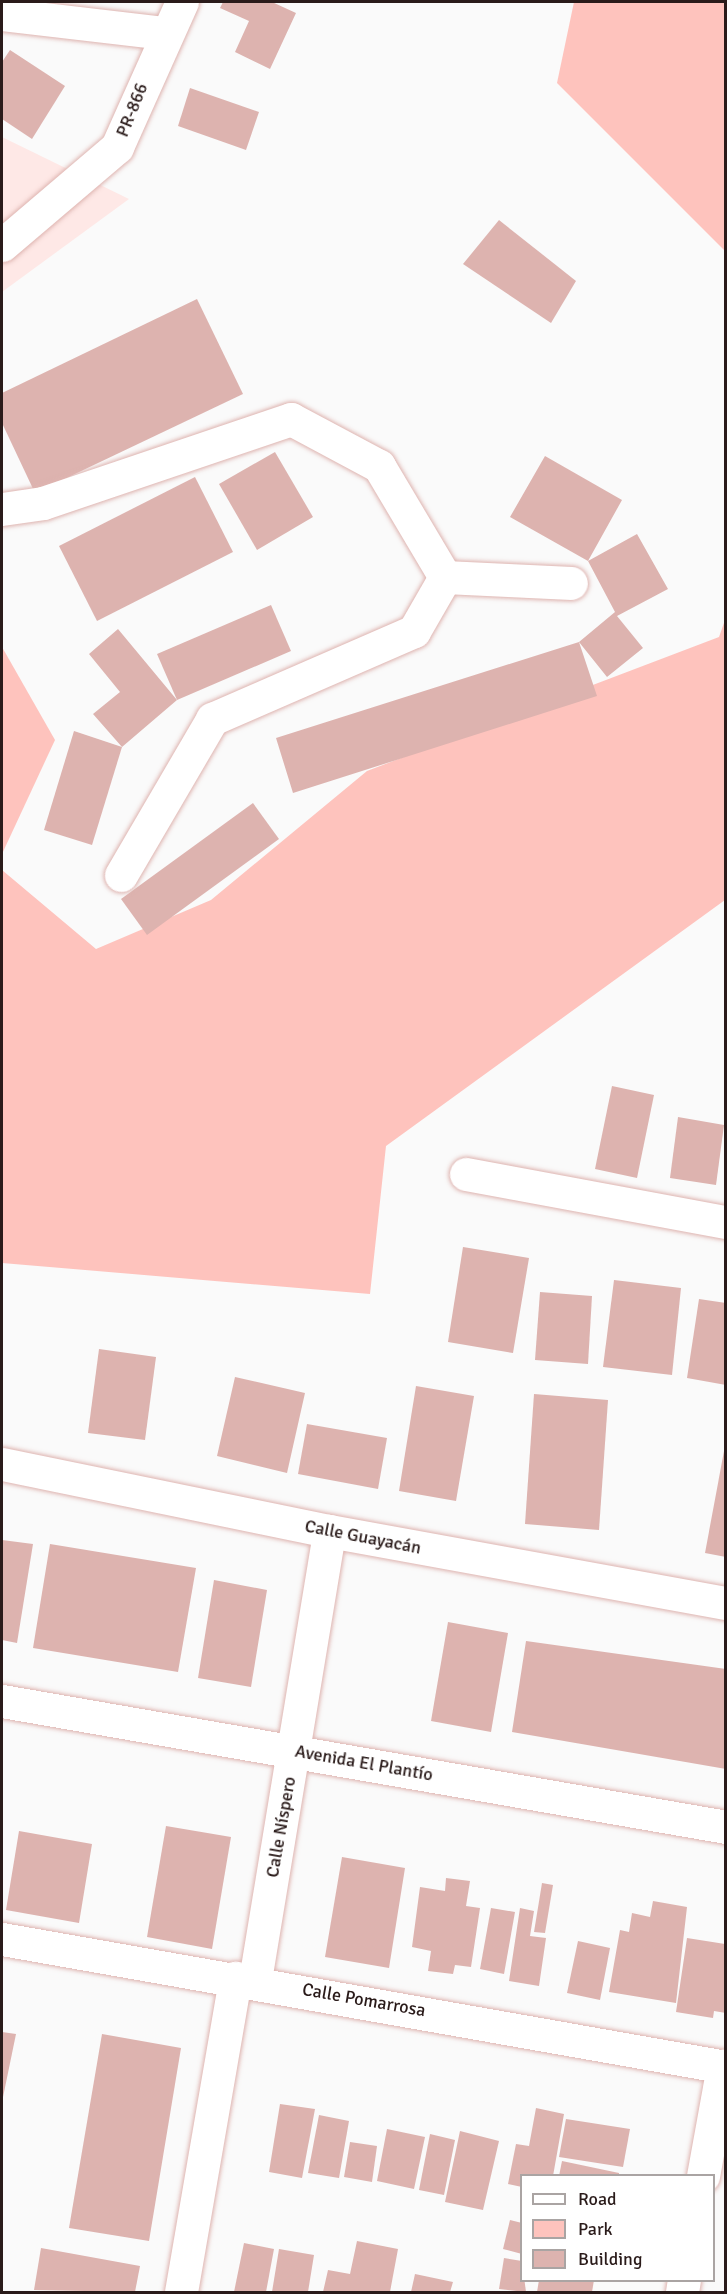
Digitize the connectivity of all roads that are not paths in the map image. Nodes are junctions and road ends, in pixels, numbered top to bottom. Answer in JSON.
{"nodes":[{"id":1,"x":182,"y":2,"type":"edge"},
{"id":2,"x":2,"y":14,"type":"edge"},
{"id":3,"x":164,"y":33,"type":"junction"},
{"id":4,"x":2,"y":244,"type":"edge"},
{"id":5,"x":2,"y":509,"type":"edge"},
{"id":6,"x":445,"y":577,"type":"junction"},
{"id":7,"x":571,"y":583,"type":"dead end"},
{"id":8,"x":121,"y":875,"type":"dead end"},
{"id":9,"x":466,"y":1174,"type":"dead end"},
{"id":10,"x":726,"y":1222,"type":"edge"},
{"id":11,"x":2,"y":1464,"type":"edge"},
{"id":12,"x":329,"y":1531,"type":"junction"},
{"id":13,"x":726,"y":1603,"type":"edge"},
{"id":14,"x":2,"y":1701,"type":"edge"},
{"id":15,"x":294,"y":1750,"type":"junction"},
{"id":16,"x":726,"y":1827,"type":"edge"},
{"id":17,"x":2,"y":1939,"type":"edge"},
{"id":18,"x":245,"y":1979,"type":"junction"},
{"id":19,"x":724,"y":2066,"type":"edge"},
{"id":20,"x":703,"y":2174,"type":"edge"},
{"id":21,"x":181,"y":2292,"type":"edge"}],
"edges":[{"from":1,"to":3,"type":"street","name":"PR-866","number":"PR-866"},
{"from":2,"to":3,"type":"street"},
{"from":3,"to":4,"type":"street","name":"PR-866","number":"PR-866"},
{"from":5,"to":6,"type":"street"},
{"from":6,"to":7,"type":"street"},
{"from":6,"to":8,"type":"street"},
{"from":9,"to":10,"type":"street"},
{"from":11,"to":12,"type":"street","name":"Calle Guayacán"},
{"from":12,"to":13,"type":"street","name":"Calle Guayacán"},
{"from":12,"to":15,"type":"street","name":"Calle Níspero"},
{"from":14,"to":15,"type":"street","name":"Avenida El Plantío"},
{"from":15,"to":16,"type":"street","name":"Avenida El Plantío"},
{"from":15,"to":18,"type":"street","name":"Calle Níspero"},
{"from":17,"to":18,"type":"street","name":"Calle Pomarrosa"},
{"from":18,"to":19,"type":"street","name":"Calle Pomarrosa"},
{"from":18,"to":21,"type":"street","name":"Calle Níspero"},
{"from":19,"to":20,"type":"street"}]}
